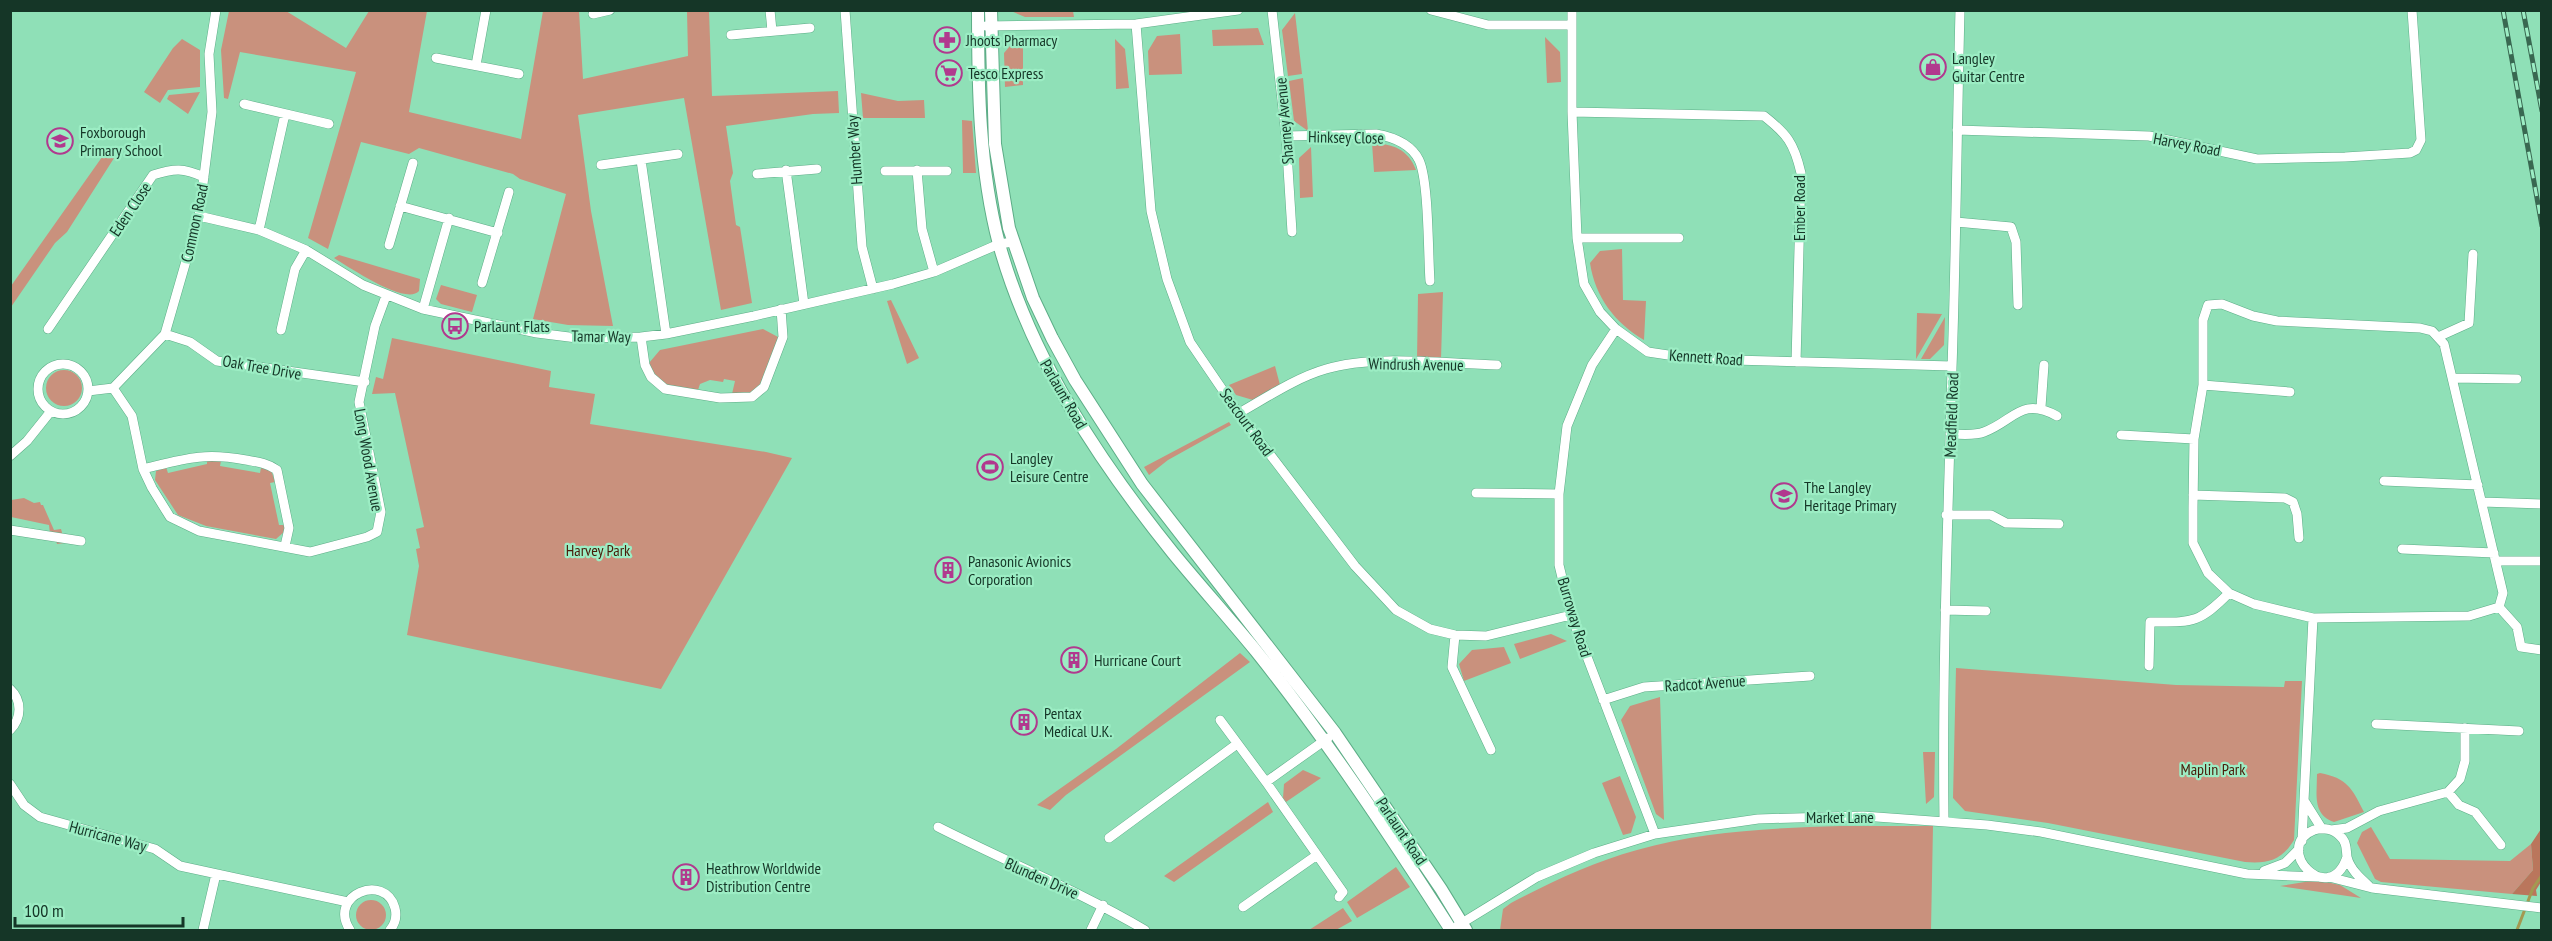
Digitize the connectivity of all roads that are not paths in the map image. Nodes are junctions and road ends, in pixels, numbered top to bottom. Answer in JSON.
{"nodes":[{"id":1,"x":216,"y":10,"type":"edge"},
{"id":2,"x":486,"y":10,"type":"edge"},
{"id":3,"x":610,"y":10,"type":"edge"},
{"id":4,"x":770,"y":10,"type":"edge"},
{"id":5,"x":845,"y":10,"type":"edge"},
{"id":6,"x":978,"y":10,"type":"edge"},
{"id":7,"x":991,"y":10,"type":"edge"},
{"id":8,"x":1238,"y":10,"type":"edge"},
{"id":9,"x":1272,"y":10,"type":"edge"},
{"id":10,"x":1431,"y":10,"type":"edge"},
{"id":11,"x":1572,"y":10,"type":"edge"},
{"id":12,"x":1960,"y":10,"type":"edge"},
{"id":13,"x":2412,"y":10,"type":"edge"},
{"id":14,"x":593,"y":14,"type":"dead end"},
{"id":15,"x":1136,"y":24,"type":"junction"},
{"id":16,"x":978,"y":25,"type":"junction"},
{"id":17,"x":1571,"y":25,"type":"junction"},
{"id":18,"x":991,"y":26,"type":"junction"},
{"id":19,"x":810,"y":28,"type":"dead end"},
{"id":20,"x":772,"y":31,"type":"junction"},
{"id":21,"x":731,"y":35,"type":"dead end"},
{"id":22,"x":436,"y":58,"type":"dead end"},
{"id":23,"x":476,"y":65,"type":"junction"},
{"id":24,"x":519,"y":74,"type":"dead end"},
{"id":25,"x":244,"y":104,"type":"dead end"},
{"id":26,"x":1572,"y":112,"type":"junction"},
{"id":27,"x":285,"y":114,"type":"junction"},
{"id":28,"x":329,"y":124,"type":"dead end"},
{"id":29,"x":1957,"y":130,"type":"junction"},
{"id":30,"x":1286,"y":136,"type":"junction"},
{"id":31,"x":678,"y":154,"type":"dead end"},
{"id":32,"x":641,"y":160,"type":"junction"},
{"id":33,"x":413,"y":163,"type":"dead end"},
{"id":34,"x":601,"y":165,"type":"dead end"},
{"id":35,"x":817,"y":169,"type":"dead end"},
{"id":36,"x":786,"y":170,"type":"junction"},
{"id":37,"x":917,"y":170,"type":"junction"},
{"id":38,"x":885,"y":171,"type":"dead end"},
{"id":39,"x":947,"y":171,"type":"dead end"},
{"id":40,"x":757,"y":174,"type":"dead end"},
{"id":41,"x":204,"y":177,"type":"junction"},
{"id":42,"x":509,"y":192,"type":"dead end"},
{"id":43,"x":400,"y":206,"type":"junction"},
{"id":44,"x":199,"y":216,"type":"junction"},
{"id":45,"x":449,"y":218,"type":"junction"},
{"id":46,"x":1956,"y":222,"type":"junction"},
{"id":47,"x":259,"y":230,"type":"junction"},
{"id":48,"x":1292,"y":232,"type":"dead end"},
{"id":49,"x":498,"y":233,"type":"junction"},
{"id":50,"x":1577,"y":238,"type":"junction"},
{"id":51,"x":1679,"y":238,"type":"dead end"},
{"id":52,"x":1012,"y":242,"type":"junction"},
{"id":53,"x":999,"y":244,"type":"junction"},
{"id":54,"x":389,"y":245,"type":"dead end"},
{"id":55,"x":306,"y":250,"type":"junction"},
{"id":56,"x":2473,"y":254,"type":"dead end"},
{"id":57,"x":934,"y":272,"type":"junction"},
{"id":58,"x":1430,"y":281,"type":"dead end"},
{"id":59,"x":482,"y":282,"type":"dead end"},
{"id":60,"x":873,"y":288,"type":"junction"},
{"id":61,"x":386,"y":296,"type":"junction"},
{"id":62,"x":804,"y":304,"type":"junction"},
{"id":63,"x":2018,"y":304,"type":"dead end"},
{"id":64,"x":423,"y":309,"type":"junction"},
{"id":65,"x":782,"y":309,"type":"junction"},
{"id":66,"x":48,"y":329,"type":"dead end"},
{"id":67,"x":1616,"y":329,"type":"junction"},
{"id":68,"x":281,"y":330,"type":"dead end"},
{"id":69,"x":165,"y":334,"type":"junction"},
{"id":70,"x":666,"y":334,"type":"junction"},
{"id":71,"x":642,"y":337,"type":"junction"},
{"id":72,"x":2438,"y":337,"type":"junction"},
{"id":73,"x":1796,"y":362,"type":"junction"},
{"id":74,"x":1497,"y":365,"type":"dead end"},
{"id":75,"x":2044,"y":365,"type":"dead end"},
{"id":76,"x":1953,"y":366,"type":"junction"},
{"id":77,"x":2453,"y":378,"type":"junction"},
{"id":78,"x":2517,"y":379,"type":"dead end"},
{"id":79,"x":365,"y":382,"type":"junction"},
{"id":80,"x":2203,"y":385,"type":"junction"},
{"id":81,"x":113,"y":388,"type":"junction"},
{"id":82,"x":88,"y":390,"type":"junction"},
{"id":83,"x":2290,"y":392,"type":"dead end"},
{"id":84,"x":2041,"y":407,"type":"junction"},
{"id":85,"x":51,"y":411,"type":"junction"},
{"id":86,"x":1239,"y":413,"type":"junction"},
{"id":87,"x":2057,"y":416,"type":"dead end"},
{"id":88,"x":1950,"y":434,"type":"junction"},
{"id":89,"x":2121,"y":435,"type":"dead end"},
{"id":90,"x":2193,"y":439,"type":"junction"},
{"id":91,"x":10,"y":456,"type":"edge"},
{"id":92,"x":143,"y":469,"type":"junction"},
{"id":93,"x":2384,"y":481,"type":"dead end"},
{"id":94,"x":2478,"y":485,"type":"junction"},
{"id":95,"x":1476,"y":493,"type":"dead end"},
{"id":96,"x":1558,"y":494,"type":"junction"},
{"id":97,"x":2193,"y":495,"type":"junction"},
{"id":98,"x":2482,"y":502,"type":"junction"},
{"id":99,"x":2541,"y":504,"type":"edge"},
{"id":100,"x":1946,"y":515,"type":"junction"},
{"id":101,"x":2059,"y":524,"type":"dead end"},
{"id":102,"x":10,"y":530,"type":"edge"},
{"id":103,"x":2299,"y":538,"type":"dead end"},
{"id":104,"x":81,"y":541,"type":"dead end"},
{"id":105,"x":285,"y":546,"type":"junction"},
{"id":106,"x":2402,"y":549,"type":"dead end"},
{"id":107,"x":2495,"y":557,"type":"junction"},
{"id":108,"x":2541,"y":561,"type":"edge"},
{"id":109,"x":2229,"y":593,"type":"junction"},
{"id":110,"x":2499,"y":607,"type":"junction"},
{"id":111,"x":1945,"y":610,"type":"junction"},
{"id":112,"x":1986,"y":611,"type":"dead end"},
{"id":113,"x":1570,"y":615,"type":"junction"},
{"id":114,"x":2313,"y":618,"type":"junction"},
{"id":115,"x":1455,"y":635,"type":"junction"},
{"id":116,"x":2541,"y":650,"type":"edge"},
{"id":117,"x":2149,"y":666,"type":"dead end"},
{"id":118,"x":1810,"y":676,"type":"dead end"},
{"id":119,"x":10,"y":689,"type":"edge"},
{"id":120,"x":1603,"y":700,"type":"junction"},
{"id":121,"x":1220,"y":720,"type":"dead end"},
{"id":122,"x":2376,"y":724,"type":"dead end"},
{"id":123,"x":2465,"y":728,"type":"junction"},
{"id":124,"x":10,"y":730,"type":"edge"},
{"id":125,"x":2519,"y":731,"type":"dead end"},
{"id":126,"x":1335,"y":733,"type":"junction"},
{"id":127,"x":1324,"y":742,"type":"junction"},
{"id":128,"x":1237,"y":744,"type":"junction"},
{"id":129,"x":1491,"y":750,"type":"dead end"},
{"id":130,"x":1266,"y":782,"type":"junction"},
{"id":131,"x":10,"y":784,"type":"edge"},
{"id":132,"x":2448,"y":792,"type":"junction"},
{"id":133,"x":2304,"y":800,"type":"junction"},
{"id":134,"x":1944,"y":820,"type":"junction"},
{"id":135,"x":2359,"y":822,"type":"junction"},
{"id":136,"x":938,"y":827,"type":"dead end"},
{"id":137,"x":2326,"y":829,"type":"junction"},
{"id":138,"x":1655,"y":834,"type":"junction"},
{"id":139,"x":1109,"y":838,"type":"dead end"},
{"id":140,"x":2345,"y":842,"type":"junction"},
{"id":141,"x":2300,"y":845,"type":"junction"},
{"id":142,"x":2501,"y":845,"type":"dead end"},
{"id":143,"x":1317,"y":855,"type":"junction"},
{"id":144,"x":2347,"y":857,"type":"junction"},
{"id":145,"x":216,"y":874,"type":"junction"},
{"id":146,"x":2247,"y":874,"type":"junction"},
{"id":147,"x":2318,"y":877,"type":"junction"},
{"id":148,"x":2329,"y":877,"type":"junction"},
{"id":149,"x":2372,"y":888,"type":"junction"},
{"id":150,"x":1339,"y":897,"type":"dead end"},
{"id":151,"x":348,"y":902,"type":"junction"},
{"id":152,"x":1103,"y":905,"type":"junction"},
{"id":153,"x":1243,"y":907,"type":"dead end"},
{"id":154,"x":2541,"y":908,"type":"edge"},
{"id":155,"x":1458,"y":929,"type":"edge"},
{"id":156,"x":203,"y":930,"type":"edge"},
{"id":157,"x":350,"y":930,"type":"edge"},
{"id":158,"x":390,"y":930,"type":"edge"},
{"id":159,"x":1091,"y":930,"type":"edge"},
{"id":160,"x":1145,"y":930,"type":"edge"}],
"edges":[{"from":1,"to":41,"type":"street","name":"Common Road"},
{"from":2,"to":23,"type":"street"},
{"from":3,"to":14,"type":"street"},
{"from":4,"to":20,"type":"street"},
{"from":5,"to":60,"type":"street","name":"Humber Way"},
{"from":6,"to":16,"type":"street","name":"Parlaunt Road"},
{"from":7,"to":18,"type":"street","name":"Parlaunt Road"},
{"from":8,"to":15,"type":"street"},
{"from":9,"to":30,"type":"street","name":"Sharney Avenue"},
{"from":10,"to":17,"type":"street"},
{"from":11,"to":17,"type":"street","name":"Kennett Road"},
{"from":12,"to":29,"type":"street","name":"Meadfield Road"},
{"from":13,"to":29,"type":"street","name":"Harvey Road"},
{"from":15,"to":18,"type":"street"},
{"from":15,"to":86,"type":"street","name":"Seacourt Road"},
{"from":16,"to":18,"type":"street"},
{"from":16,"to":53,"type":"street","name":"Parlaunt Road"},
{"from":17,"to":26,"type":"street","name":"Kennett Road"},
{"from":18,"to":52,"type":"street","name":"Parlaunt Road"},
{"from":19,"to":20,"type":"street"},
{"from":20,"to":21,"type":"street"},
{"from":22,"to":23,"type":"street"},
{"from":23,"to":24,"type":"street"},
{"from":25,"to":27,"type":"street"},
{"from":26,"to":50,"type":"street","name":"Kennett Road"},
{"from":26,"to":73,"type":"street","name":"Ember Road"},
{"from":27,"to":28,"type":"street"},
{"from":27,"to":47,"type":"street"},
{"from":29,"to":46,"type":"street","name":"Meadfield Road"},
{"from":30,"to":48,"type":"street","name":"Sharney Avenue"},
{"from":30,"to":58,"type":"street","name":"Hinksey Close"},
{"from":31,"to":32,"type":"street"},
{"from":32,"to":34,"type":"street"},
{"from":32,"to":70,"type":"street"},
{"from":33,"to":43,"type":"street"},
{"from":35,"to":36,"type":"street"},
{"from":36,"to":40,"type":"street"},
{"from":36,"to":62,"type":"street"},
{"from":37,"to":38,"type":"street"},
{"from":37,"to":39,"type":"street"},
{"from":37,"to":57,"type":"street"},
{"from":41,"to":44,"type":"street","name":"Common Road"},
{"from":41,"to":66,"type":"street","name":"Eden Close"},
{"from":42,"to":49,"type":"street"},
{"from":43,"to":45,"type":"street"},
{"from":43,"to":54,"type":"street"},
{"from":44,"to":47,"type":"street","name":"Tamar Way"},
{"from":44,"to":69,"type":"street","name":"Common Road"},
{"from":45,"to":49,"type":"street"},
{"from":45,"to":64,"type":"street"},
{"from":46,"to":63,"type":"street"},
{"from":46,"to":76,"type":"street","name":"Meadfield Road"},
{"from":47,"to":55,"type":"street","name":"Tamar Way"},
{"from":49,"to":59,"type":"street"},
{"from":50,"to":51,"type":"street"},
{"from":50,"to":67,"type":"street","name":"Kennett Road"},
{"from":52,"to":53,"type":"street","name":"Tamar Way"},
{"from":52,"to":126,"type":"street","name":"Parlaunt Road"},
{"from":53,"to":57,"type":"street","name":"Tamar Way"},
{"from":53,"to":127,"type":"street","name":"Parlaunt Road"},
{"from":55,"to":61,"type":"street","name":"Tamar Way"},
{"from":55,"to":68,"type":"street"},
{"from":56,"to":72,"type":"street"},
{"from":57,"to":60,"type":"street","name":"Tamar Way"},
{"from":60,"to":62,"type":"street","name":"Tamar Way"},
{"from":61,"to":64,"type":"street","name":"Tamar Way"},
{"from":61,"to":79,"type":"street","name":"Long Wood Avenue"},
{"from":62,"to":65,"type":"street","name":"Tamar Way"},
{"from":64,"to":71,"type":"street","name":"Tamar Way"},
{"from":65,"to":70,"type":"street","name":"Tamar Way"},
{"from":65,"to":71,"type":"street"},
{"from":67,"to":73,"type":"street","name":"Kennett Road"},
{"from":67,"to":96,"type":"street","name":"Burroway Road"},
{"from":69,"to":79,"type":"street","name":"Oak Tree Drive"},
{"from":69,"to":81,"type":"street","name":"Common Road"},
{"from":70,"to":71,"type":"street","name":"Tamar Way"},
{"from":72,"to":77,"type":"street"},
{"from":72,"to":80,"type":"street"},
{"from":73,"to":76,"type":"street","name":"Kennett Road"},
{"from":74,"to":86,"type":"street","name":"Windrush Avenue"},
{"from":75,"to":84,"type":"street"},
{"from":76,"to":88,"type":"street","name":"Meadfield Road"},
{"from":77,"to":78,"type":"street"},
{"from":77,"to":94,"type":"street"},
{"from":79,"to":105,"type":"street","name":"Long Wood Avenue"},
{"from":80,"to":83,"type":"street"},
{"from":80,"to":90,"type":"street"},
{"from":81,"to":82,"type":"street"},
{"from":81,"to":92,"type":"street","name":"Long Wood Avenue"},
{"from":82,"to":85,"type":"street"},
{"from":82,"to":85,"type":"street"},
{"from":84,"to":87,"type":"street"},
{"from":84,"to":88,"type":"street"},
{"from":85,"to":91,"type":"street"},
{"from":86,"to":115,"type":"street","name":"Seacourt Road"},
{"from":88,"to":100,"type":"street","name":"Meadfield Road"},
{"from":89,"to":90,"type":"street"},
{"from":90,"to":97,"type":"street"},
{"from":92,"to":105,"type":"street","name":"Long Wood Avenue"},
{"from":92,"to":105,"type":"street"},
{"from":93,"to":94,"type":"street"},
{"from":94,"to":98,"type":"street"},
{"from":95,"to":96,"type":"street"},
{"from":96,"to":113,"type":"street","name":"Burroway Road"},
{"from":97,"to":103,"type":"street"},
{"from":97,"to":109,"type":"street"},
{"from":98,"to":99,"type":"street"},
{"from":98,"to":107,"type":"street"},
{"from":100,"to":101,"type":"street"},
{"from":100,"to":111,"type":"street","name":"Meadfield Road"},
{"from":102,"to":104,"type":"street"},
{"from":106,"to":107,"type":"street"},
{"from":107,"to":108,"type":"street"},
{"from":107,"to":110,"type":"street"},
{"from":109,"to":114,"type":"street"},
{"from":109,"to":117,"type":"street"},
{"from":110,"to":114,"type":"street"},
{"from":110,"to":116,"type":"street"},
{"from":111,"to":112,"type":"street"},
{"from":111,"to":134,"type":"street","name":"Meadfield Road"},
{"from":113,"to":115,"type":"street","name":"Seacourt Road"},
{"from":113,"to":120,"type":"street","name":"Burroway Road"},
{"from":114,"to":133,"type":"street"},
{"from":115,"to":129,"type":"street"},
{"from":118,"to":120,"type":"street","name":"Radcot Avenue"},
{"from":119,"to":124,"type":"street"},
{"from":120,"to":138,"type":"street","name":"Burroway Road"},
{"from":121,"to":128,"type":"street"},
{"from":122,"to":123,"type":"street"},
{"from":123,"to":125,"type":"street"},
{"from":123,"to":132,"type":"street"},
{"from":126,"to":127,"type":"street"},
{"from":126,"to":155,"type":"street","name":"Parlaunt Road"},
{"from":127,"to":130,"type":"street"},
{"from":127,"to":155,"type":"street","name":"Parlaunt Road"},
{"from":128,"to":130,"type":"street"},
{"from":128,"to":139,"type":"street"},
{"from":130,"to":143,"type":"street"},
{"from":131,"to":145,"type":"street","name":"Hurricane Way"},
{"from":132,"to":135,"type":"street"},
{"from":132,"to":142,"type":"street"},
{"from":133,"to":137,"type":"street"},
{"from":133,"to":141,"type":"street"},
{"from":134,"to":138,"type":"street","name":"Market Lane"},
{"from":134,"to":146,"type":"street","name":"Market Lane"},
{"from":135,"to":137,"type":"street"},
{"from":135,"to":140,"type":"street"},
{"from":136,"to":152,"type":"street","name":"Blunden Drive"},
{"from":137,"to":140,"type":"street"},
{"from":137,"to":141,"type":"street"},
{"from":138,"to":155,"type":"street","name":"Market Lane"},
{"from":140,"to":144,"type":"street"},
{"from":141,"to":146,"type":"street"},
{"from":141,"to":147,"type":"street"},
{"from":143,"to":150,"type":"street"},
{"from":143,"to":153,"type":"street"},
{"from":144,"to":148,"type":"street"},
{"from":144,"to":149,"type":"street"},
{"from":145,"to":151,"type":"street","name":"Hurricane Way"},
{"from":145,"to":156,"type":"street"},
{"from":146,"to":147,"type":"street","name":"Market Lane"},
{"from":147,"to":148,"type":"street"},
{"from":148,"to":149,"type":"street"},
{"from":149,"to":154,"type":"street"},
{"from":151,"to":157,"type":"street"},
{"from":151,"to":158,"type":"street"},
{"from":152,"to":159,"type":"street"},
{"from":152,"to":160,"type":"street","name":"Blunden Drive"}]}
